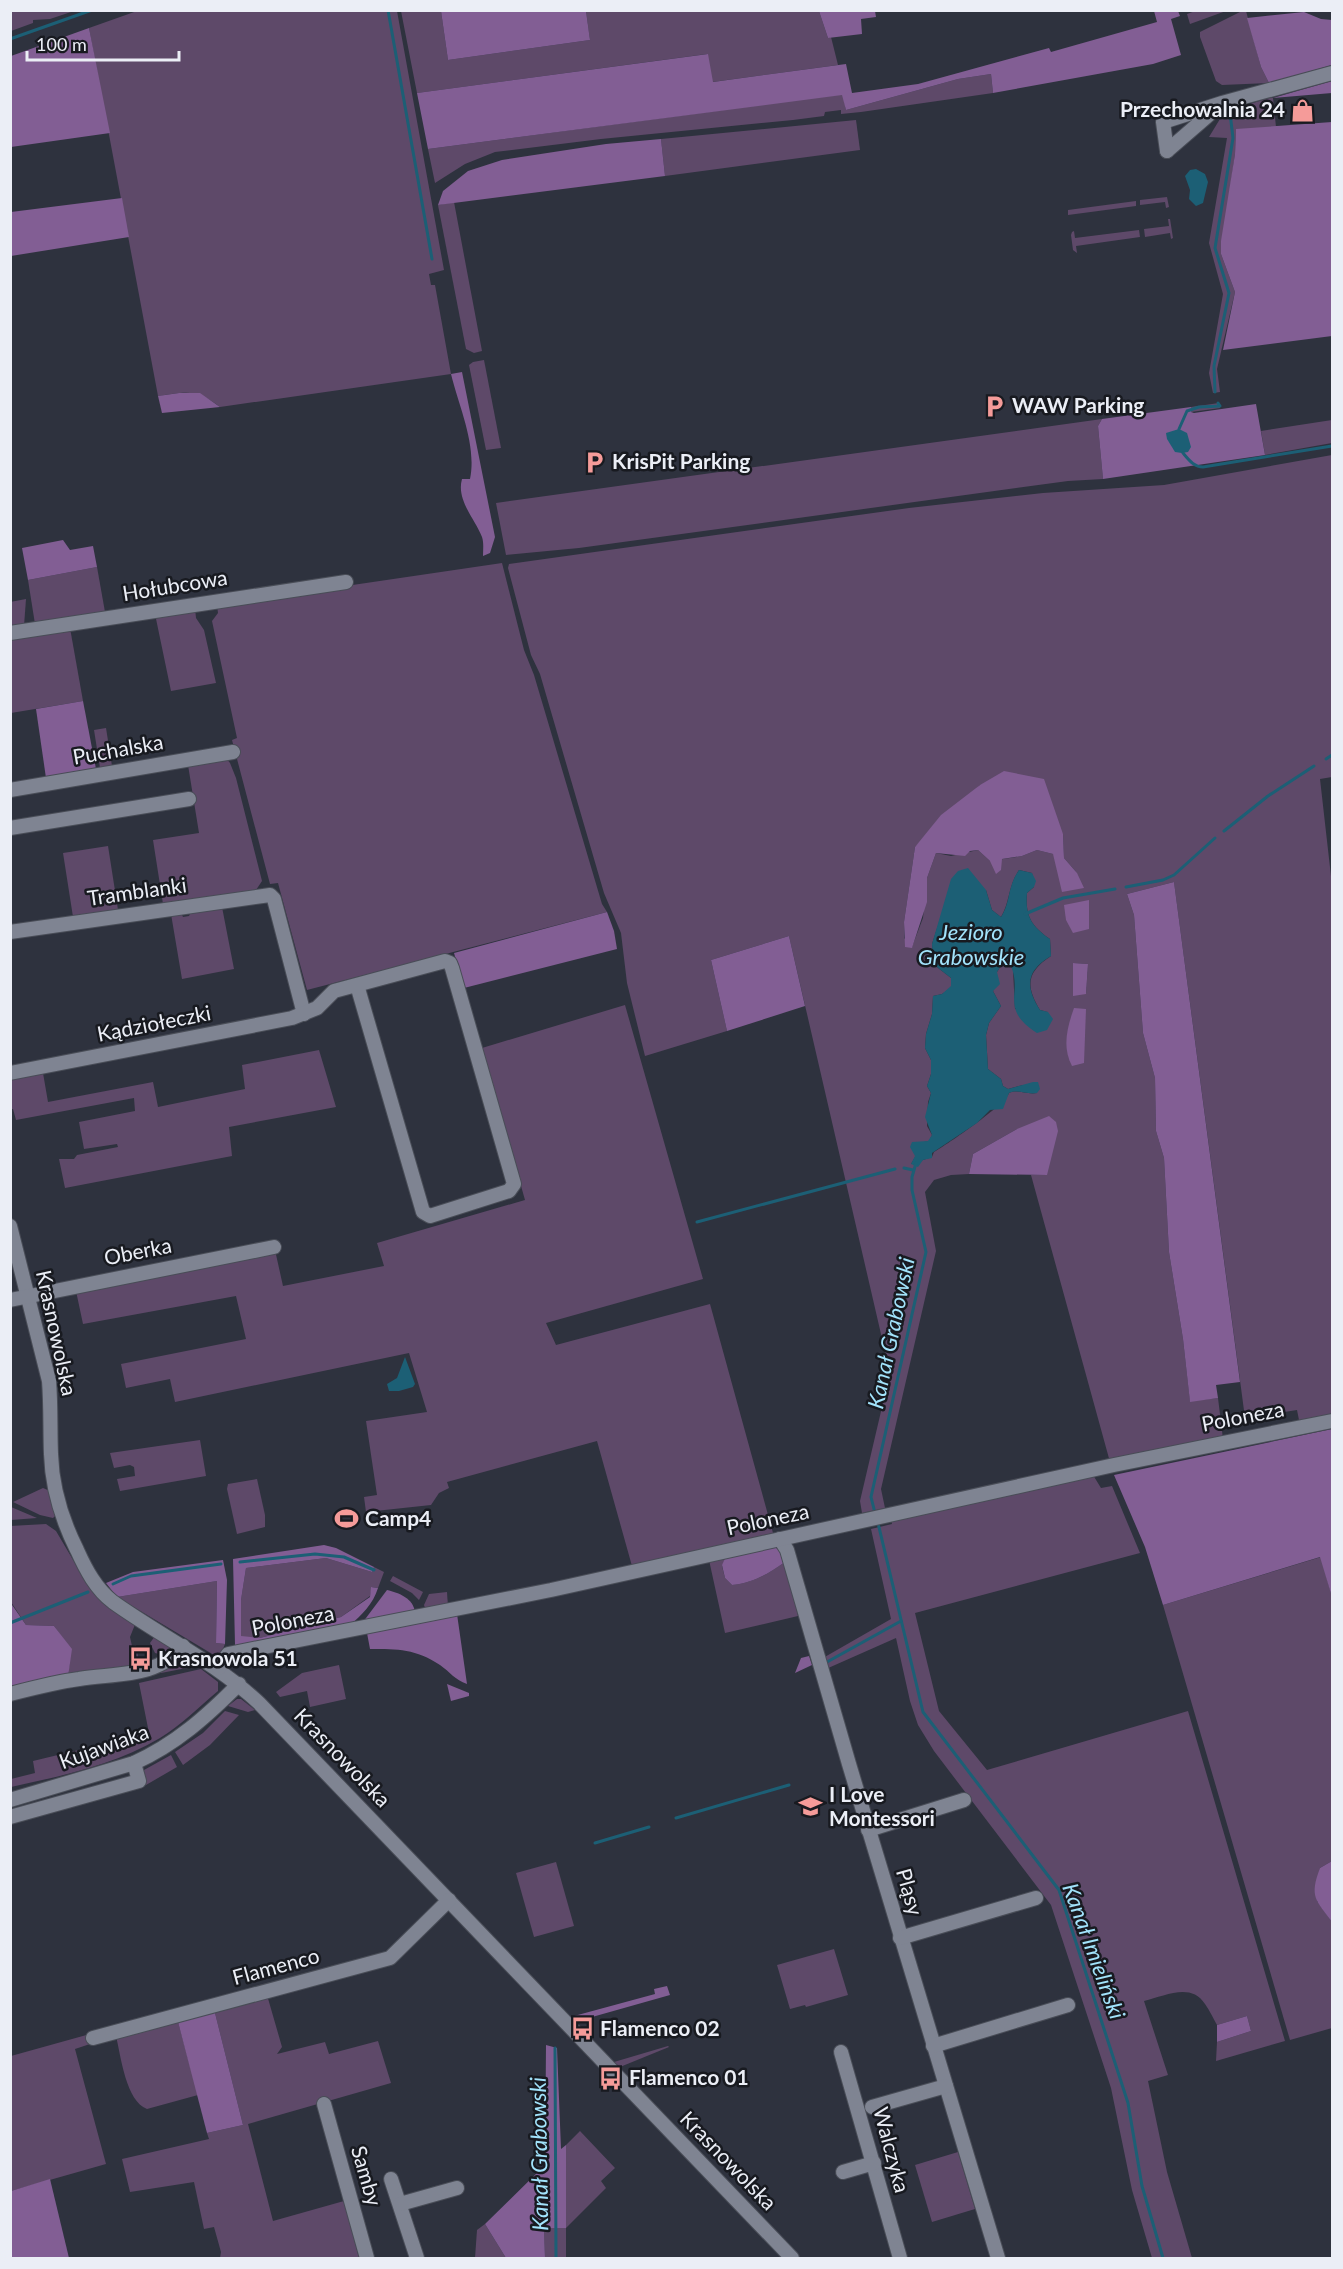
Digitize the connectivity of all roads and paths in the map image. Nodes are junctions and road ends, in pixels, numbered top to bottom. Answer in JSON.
{"nodes":[{"id":1,"x":1332,"y":73,"type":"edge"},
{"id":2,"x":1222,"y":103,"type":"junction"},
{"id":3,"x":346,"y":582,"type":"dead end"},
{"id":4,"x":10,"y":633,"type":"edge"},
{"id":5,"x":233,"y":752,"type":"dead end"},
{"id":6,"x":10,"y":790,"type":"edge"},
{"id":7,"x":189,"y":799,"type":"dead end"},
{"id":8,"x":10,"y":828,"type":"edge"},
{"id":9,"x":10,"y":932,"type":"edge"},
{"id":10,"x":357,"y":985,"type":"junction"},
{"id":11,"x":304,"y":1014,"type":"junction"},
{"id":12,"x":10,"y":1073,"type":"edge"},
{"id":13,"x":10,"y":1226,"type":"edge"},
{"id":14,"x":274,"y":1247,"type":"dead end"},
{"id":15,"x":28,"y":1296,"type":"junction"},
{"id":16,"x":10,"y":1300,"type":"edge"},
{"id":17,"x":1332,"y":1421,"type":"edge"},
{"id":18,"x":780,"y":1539,"type":"junction"},
{"id":19,"x":183,"y":1646,"type":"junction"},
{"id":20,"x":219,"y":1668,"type":"junction"},
{"id":21,"x":239,"y":1684,"type":"junction"},
{"id":22,"x":10,"y":1694,"type":"edge"},
{"id":23,"x":134,"y":1763,"type":"junction"},
{"id":24,"x":10,"y":1798,"type":"edge"},
{"id":25,"x":964,"y":1800,"type":"dead end"},
{"id":26,"x":10,"y":1817,"type":"edge"},
{"id":27,"x":868,"y":1830,"type":"junction"},
{"id":28,"x":1036,"y":1898,"type":"dead end"},
{"id":29,"x":449,"y":1900,"type":"junction"},
{"id":30,"x":900,"y":1938,"type":"junction"},
{"id":31,"x":1068,"y":2004,"type":"dead end"},
{"id":32,"x":93,"y":2038,"type":"dead end"},
{"id":33,"x":933,"y":2046,"type":"junction"},
{"id":34,"x":841,"y":2052,"type":"dead end"},
{"id":35,"x":946,"y":2086,"type":"junction"},
{"id":36,"x":324,"y":2104,"type":"dead end"},
{"id":37,"x":872,"y":2107,"type":"dead end"},
{"id":38,"x":874,"y":2163,"type":"junction"},
{"id":39,"x":843,"y":2172,"type":"dead end"},
{"id":40,"x":391,"y":2180,"type":"dead end"},
{"id":41,"x":457,"y":2188,"type":"dead end"},
{"id":42,"x":400,"y":2204,"type":"junction"},
{"id":43,"x":367,"y":2259,"type":"edge"},
{"id":44,"x":417,"y":2259,"type":"edge"},
{"id":45,"x":792,"y":2259,"type":"edge"},
{"id":46,"x":900,"y":2259,"type":"edge"},
{"id":47,"x":998,"y":2259,"type":"edge"}],
"edges":[{"from":1,"to":2,"type":"street"},
{"from":2,"to":2,"type":"street"},
{"from":3,"to":4,"type":"street","name":"Hołubcowa"},
{"from":5,"to":6,"type":"street","name":"Puchalska"},
{"from":7,"to":8,"type":"street"},
{"from":9,"to":11,"type":"street","name":"Tramblanki"},
{"from":10,"to":10,"type":"street","name":"Kądziołeczki"},
{"from":10,"to":11,"type":"street","name":"Kądziołeczki"},
{"from":11,"to":12,"type":"street","name":"Kądziołeczki"},
{"from":13,"to":15,"type":"street","name":"Krasnowolska"},
{"from":14,"to":15,"type":"street","name":"Oberka"},
{"from":15,"to":16,"type":"street","name":"Oberka"},
{"from":15,"to":19,"type":"street","name":"Krasnowolska"},
{"from":17,"to":18,"type":"street","name":"Poloneza"},
{"from":18,"to":20,"type":"street","name":"Poloneza"},
{"from":18,"to":27,"type":"street","name":"Pląsy"},
{"from":19,"to":20,"type":"street","name":"Krasnowolska"},
{"from":19,"to":22,"type":"street"},
{"from":20,"to":21,"type":"street","name":"Krasnowolska"},
{"from":21,"to":23,"type":"street","name":"Kujawiaka"},
{"from":21,"to":29,"type":"street","name":"Krasnowolska"},
{"from":23,"to":24,"type":"street","name":"Kujawiaka"},
{"from":23,"to":26,"type":"street"},
{"from":25,"to":27,"type":"street"},
{"from":27,"to":30,"type":"street","name":"Pląsy"},
{"from":28,"to":30,"type":"street"},
{"from":29,"to":32,"type":"street","name":"Flamenco"},
{"from":29,"to":45,"type":"street","name":"Krasnowolska"},
{"from":30,"to":33,"type":"street","name":"Pląsy"},
{"from":31,"to":33,"type":"street"},
{"from":33,"to":35,"type":"street","name":"Pląsy"},
{"from":34,"to":38,"type":"street","name":"Walczyka"},
{"from":35,"to":37,"type":"street"},
{"from":35,"to":47,"type":"street","name":"Pląsy"},
{"from":36,"to":43,"type":"street","name":"Samby"},
{"from":38,"to":39,"type":"street"},
{"from":38,"to":46,"type":"street","name":"Walczyka"},
{"from":40,"to":42,"type":"street"},
{"from":41,"to":42,"type":"street"},
{"from":42,"to":44,"type":"street"}]}
